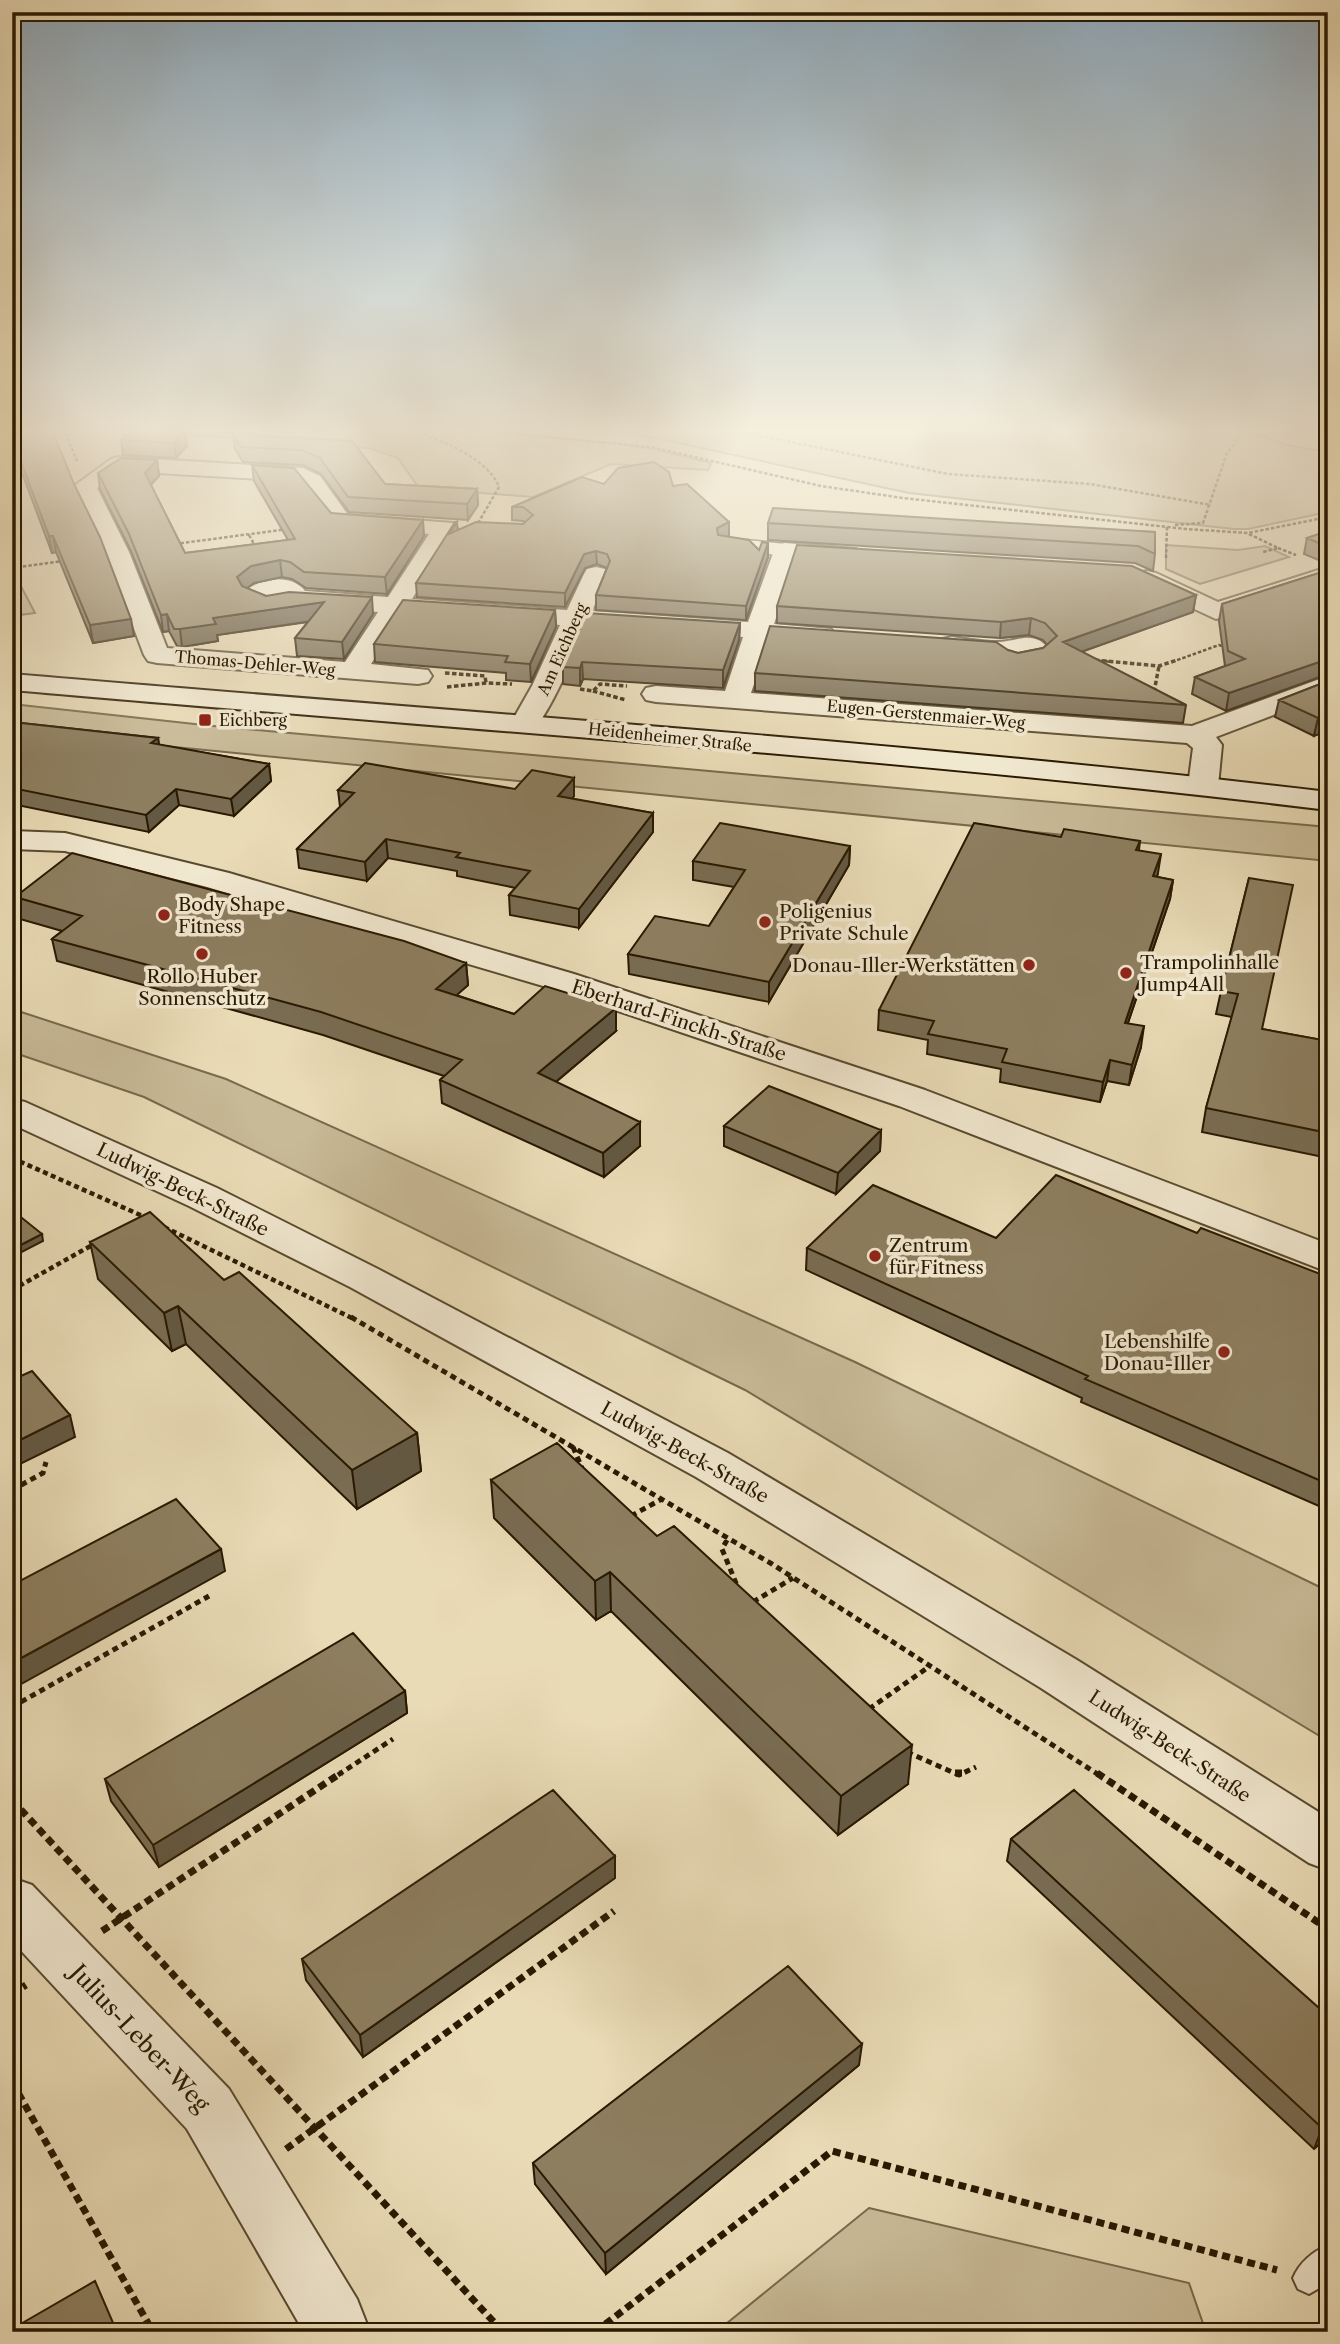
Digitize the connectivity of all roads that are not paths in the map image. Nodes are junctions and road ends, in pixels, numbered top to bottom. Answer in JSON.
{"nodes":[{"id":1,"x":110,"y":536,"type":"edge"},
{"id":2,"x":440,"y":536,"type":"edge"},
{"id":3,"x":727,"y":544,"type":"edge"},
{"id":4,"x":785,"y":550,"type":"junction"},
{"id":5,"x":866,"y":555,"type":"edge"},
{"id":6,"x":1122,"y":572,"type":"edge"},
{"id":7,"x":596,"y":574,"type":"edge"},
{"id":8,"x":1328,"y":574,"type":"edge"},
{"id":9,"x":291,"y":597,"type":"edge"},
{"id":10,"x":391,"y":611,"type":"junction"},
{"id":11,"x":577,"y":616,"type":"junction"},
{"id":12,"x":757,"y":630,"type":"junction"},
{"id":13,"x":853,"y":638,"type":"edge"},
{"id":14,"x":921,"y":643,"type":"edge"},
{"id":15,"x":1039,"y":653,"type":"edge"},
{"id":16,"x":157,"y":655,"type":"junction"},
{"id":17,"x":353,"y":671,"type":"junction"},
{"id":18,"x":418,"y":676,"type":"edge"},
{"id":19,"x":12,"y":682,"type":"edge"},
{"id":20,"x":1328,"y":684,"type":"edge"},
{"id":21,"x":132,"y":692,"type":"junction"},
{"id":22,"x":656,"y":694,"type":"edge"},
{"id":23,"x":736,"y":698,"type":"junction"},
{"id":24,"x":526,"y":723,"type":"junction"},
{"id":25,"x":1195,"y":735,"type":"junction"},
{"id":26,"x":1203,"y":786,"type":"junction"},
{"id":27,"x":1328,"y":801,"type":"edge"},
{"id":28,"x":12,"y":840,"type":"edge"},
{"id":29,"x":12,"y":1110,"type":"edge"},
{"id":30,"x":1328,"y":1259,"type":"edge"},
{"id":31,"x":1328,"y":1847,"type":"edge"},
{"id":32,"x":12,"y":1902,"type":"edge"},
{"id":33,"x":333,"y":2332,"type":"edge"}],
"edges":[{"from":1,"to":16,"type":"street","name":"Thomas-Dehler-Weg"},
{"from":2,"to":10,"type":"street","name":"Thomas-Dehler-Weg"},
{"from":3,"to":4,"type":"street"},
{"from":4,"to":5,"type":"street"},
{"from":4,"to":12,"type":"street"},
{"from":6,"to":8,"type":"street"},
{"from":7,"to":11,"type":"street","name":"Am Eichberg"},
{"from":9,"to":10,"type":"street"},
{"from":10,"to":11,"type":"street"},
{"from":10,"to":17,"type":"street","name":"Thomas-Dehler-Weg"},
{"from":11,"to":12,"type":"street"},
{"from":11,"to":24,"type":"street","name":"Am Eichberg"},
{"from":12,"to":13,"type":"street"},
{"from":12,"to":23,"type":"street"},
{"from":14,"to":15,"type":"street"},
{"from":16,"to":17,"type":"street","name":"Thomas-Dehler-Weg"},
{"from":16,"to":21,"type":"street","name":"Thomas-Dehler-Weg"},
{"from":17,"to":18,"type":"street","name":"Thomas-Dehler-Weg"},
{"from":19,"to":21,"type":"street","name":"Heidenheimer Straße"},
{"from":20,"to":25,"type":"street","name":"Eugen-Gerstenmaier-Weg"},
{"from":21,"to":24,"type":"street","name":"Heidenheimer Straße"},
{"from":22,"to":23,"type":"street","name":"Eugen-Gerstenmaier-Weg"},
{"from":23,"to":25,"type":"street","name":"Eugen-Gerstenmaier-Weg"},
{"from":24,"to":26,"type":"street","name":"Heidenheimer Straße"},
{"from":25,"to":26,"type":"street"},
{"from":26,"to":27,"type":"street","name":"Heidenheimer Straße"},
{"from":28,"to":30,"type":"street","name":"Eberhard-Finckh-Straße"},
{"from":29,"to":31,"type":"street","name":"Ludwig-Beck-Straße"},
{"from":32,"to":33,"type":"street","name":"Julius-Leber-Weg"}]}
